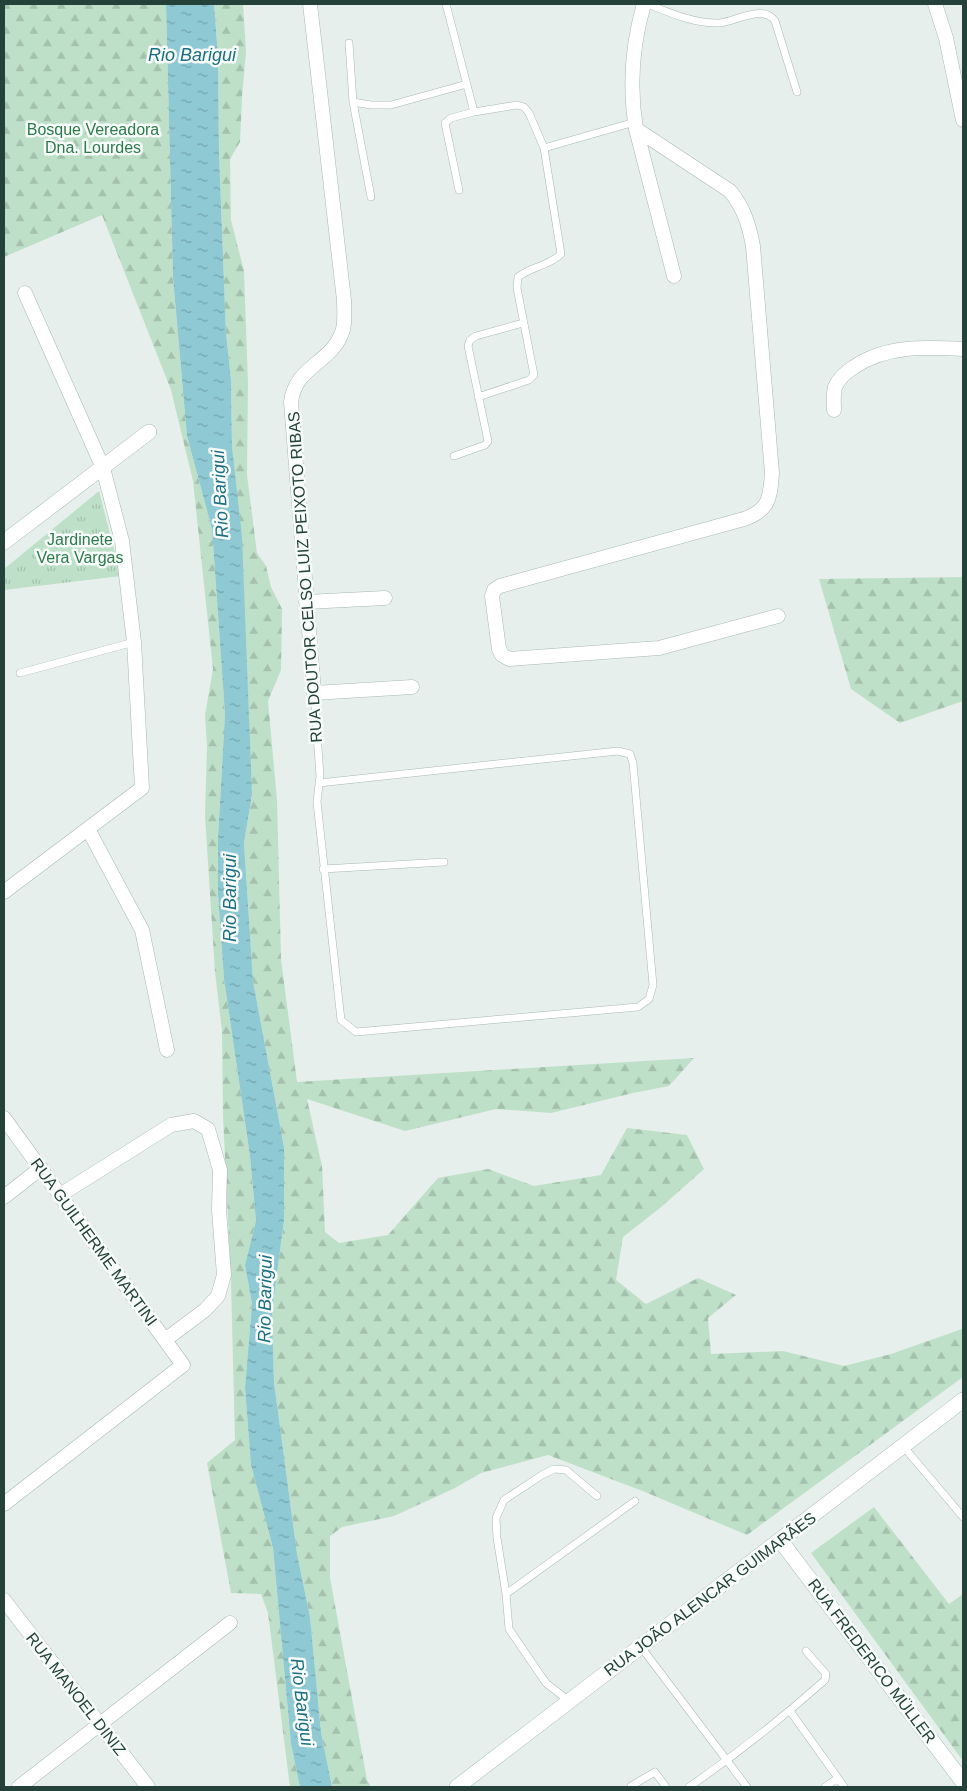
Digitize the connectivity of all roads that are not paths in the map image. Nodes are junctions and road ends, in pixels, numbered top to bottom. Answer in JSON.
{"nodes":[{"id":1,"x":310,"y":4,"type":"edge"},
{"id":2,"x":446,"y":4,"type":"edge"},
{"id":3,"x":644,"y":4,"type":"edge"},
{"id":4,"x":648,"y":4,"type":"edge"},
{"id":5,"x":936,"y":4,"type":"edge"},
{"id":6,"x":349,"y":42,"type":"dead end"},
{"id":7,"x":467,"y":84,"type":"junction"},
{"id":8,"x":797,"y":92,"type":"dead end"},
{"id":9,"x":353,"y":102,"type":"junction"},
{"id":10,"x":474,"y":112,"type":"junction"},
{"id":11,"x":963,"y":120,"type":"edge"},
{"id":12,"x":635,"y":126,"type":"junction"},
{"id":13,"x":544,"y":148,"type":"junction"},
{"id":14,"x":459,"y":190,"type":"dead end"},
{"id":15,"x":371,"y":197,"type":"dead end"},
{"id":16,"x":674,"y":276,"type":"dead end"},
{"id":17,"x":25,"y":293,"type":"dead end"},
{"id":18,"x":523,"y":323,"type":"junction"},
{"id":19,"x":963,"y":349,"type":"edge"},
{"id":20,"x":478,"y":397,"type":"junction"},
{"id":21,"x":834,"y":410,"type":"dead end"},
{"id":22,"x":149,"y":432,"type":"dead end"},
{"id":23,"x":454,"y":456,"type":"dead end"},
{"id":24,"x":102,"y":468,"type":"junction"},
{"id":25,"x":4,"y":542,"type":"edge"},
{"id":26,"x":385,"y":598,"type":"dead end"},
{"id":27,"x":306,"y":602,"type":"junction"},
{"id":28,"x":778,"y":616,"type":"dead end"},
{"id":29,"x":134,"y":642,"type":"junction"},
{"id":30,"x":20,"y":672,"type":"dead end"},
{"id":31,"x":412,"y":687,"type":"dead end"},
{"id":32,"x":314,"y":693,"type":"junction"},
{"id":33,"x":319,"y":783,"type":"junction"},
{"id":34,"x":88,"y":829,"type":"junction"},
{"id":35,"x":444,"y":862,"type":"dead end"},
{"id":36,"x":323,"y":869,"type":"junction"},
{"id":37,"x":4,"y":892,"type":"edge"},
{"id":38,"x":167,"y":1050,"type":"dead end"},
{"id":39,"x":4,"y":1118,"type":"edge"},
{"id":40,"x":41,"y":1168,"type":"junction"},
{"id":41,"x":60,"y":1195,"type":"junction"},
{"id":42,"x":4,"y":1197,"type":"edge"},
{"id":43,"x":165,"y":1340,"type":"junction"},
{"id":44,"x":963,"y":1400,"type":"edge"},
{"id":45,"x":904,"y":1446,"type":"junction"},
{"id":46,"x":597,"y":1496,"type":"dead end"},
{"id":47,"x":635,"y":1501,"type":"dead end"},
{"id":48,"x":4,"y":1504,"type":"edge"},
{"id":49,"x":963,"y":1516,"type":"edge"},
{"id":50,"x":780,"y":1540,"type":"junction"},
{"id":51,"x":506,"y":1594,"type":"junction"},
{"id":52,"x":4,"y":1600,"type":"edge"},
{"id":53,"x":230,"y":1624,"type":"dead end"},
{"id":54,"x":641,"y":1647,"type":"junction"},
{"id":55,"x":806,"y":1651,"type":"dead end"},
{"id":56,"x":569,"y":1702,"type":"junction"},
{"id":57,"x":790,"y":1712,"type":"junction"},
{"id":58,"x":100,"y":1726,"type":"junction"},
{"id":59,"x":727,"y":1761,"type":"junction"},
{"id":60,"x":838,"y":1778,"type":"junction"},
{"id":61,"x":963,"y":1782,"type":"edge"},
{"id":62,"x":631,"y":1786,"type":"dead end"},
{"id":63,"x":19,"y":1787,"type":"edge"},
{"id":64,"x":148,"y":1787,"type":"edge"},
{"id":65,"x":457,"y":1787,"type":"edge"},
{"id":66,"x":666,"y":1787,"type":"edge"},
{"id":67,"x":689,"y":1787,"type":"edge"},
{"id":68,"x":747,"y":1787,"type":"edge"},
{"id":69,"x":826,"y":1787,"type":"edge"},
{"id":70,"x":844,"y":1787,"type":"edge"}],
"edges":[{"from":1,"to":27,"type":"street","name":"RUA DOUTOR CELSO LUIZ PEIXOTO RIBAS"},
{"from":2,"to":7,"type":"lane"},
{"from":3,"to":12,"type":"street"},
{"from":4,"to":8,"type":"lane"},
{"from":5,"to":11,"type":"street"},
{"from":6,"to":9,"type":"lane"},
{"from":7,"to":9,"type":"lane"},
{"from":7,"to":10,"type":"lane"},
{"from":9,"to":15,"type":"lane"},
{"from":10,"to":13,"type":"lane"},
{"from":10,"to":14,"type":"lane"},
{"from":12,"to":13,"type":"lane"},
{"from":12,"to":16,"type":"street"},
{"from":12,"to":28,"type":"street"},
{"from":13,"to":18,"type":"lane"},
{"from":17,"to":24,"type":"street"},
{"from":18,"to":20,"type":"lane"},
{"from":18,"to":20,"type":"lane"},
{"from":19,"to":21,"type":"street"},
{"from":20,"to":23,"type":"lane"},
{"from":22,"to":24,"type":"main road"},
{"from":24,"to":25,"type":"main road"},
{"from":24,"to":29,"type":"street"},
{"from":26,"to":27,"type":"street"},
{"from":27,"to":32,"type":"street","name":"RUA DOUTOR CELSO LUIZ PEIXOTO RIBAS"},
{"from":29,"to":30,"type":"lane"},
{"from":29,"to":34,"type":"street"},
{"from":31,"to":32,"type":"street"},
{"from":32,"to":33,"type":"lane","name":"RUA DOUTOR CELSO LUIZ PEIXOTO RIBAS"},
{"from":33,"to":36,"type":"lane","name":"RUA DOUTOR CELSO LUIZ PEIXOTO RIBAS"},
{"from":33,"to":36,"type":"lane","name":"RUA DOUTOR CELSO LUIZ PEIXOTO RIBAS"},
{"from":34,"to":37,"type":"street"},
{"from":34,"to":38,"type":"street"},
{"from":35,"to":36,"type":"lane"},
{"from":39,"to":40,"type":"street","name":"RUA GUILHERME MARTINI"},
{"from":40,"to":41,"type":"street","name":"RUA GUILHERME MARTINI"},
{"from":40,"to":42,"type":"street"},
{"from":41,"to":43,"type":"street","name":"RUA GUILHERME MARTINI"},
{"from":41,"to":43,"type":"street"},
{"from":43,"to":48,"type":"street","name":"RUA GUILHERME MARTINI"},
{"from":44,"to":45,"type":"main road","name":"RUA JOÃO ALENCAR GUIMARÃES"},
{"from":45,"to":49,"type":"lane"},
{"from":45,"to":50,"type":"main road","name":"RUA JOÃO ALENCAR GUIMARÃES"},
{"from":46,"to":51,"type":"lane"},
{"from":47,"to":51,"type":"lane"},
{"from":50,"to":54,"type":"main road","name":"RUA JOÃO ALENCAR GUIMARÃES"},
{"from":50,"to":61,"type":"main road","name":"RUA FREDERICO MÜLLER"},
{"from":51,"to":56,"type":"lane"},
{"from":52,"to":58,"type":"street","name":"RUA MANOEL DINIZ"},
{"from":53,"to":58,"type":"street"},
{"from":54,"to":56,"type":"main road","name":"RUA JOÃO ALENCAR GUIMARÃES"},
{"from":54,"to":59,"type":"lane"},
{"from":55,"to":57,"type":"lane"},
{"from":56,"to":65,"type":"main road","name":"RUA JOÃO ALENCAR GUIMARÃES"},
{"from":57,"to":59,"type":"lane"},
{"from":57,"to":60,"type":"lane"},
{"from":58,"to":63,"type":"street"},
{"from":58,"to":64,"type":"street","name":"RUA MANOEL DINIZ"},
{"from":59,"to":67,"type":"lane"},
{"from":59,"to":68,"type":"lane"},
{"from":60,"to":69,"type":"lane"},
{"from":60,"to":70,"type":"lane"},
{"from":62,"to":66,"type":"lane"}]}
